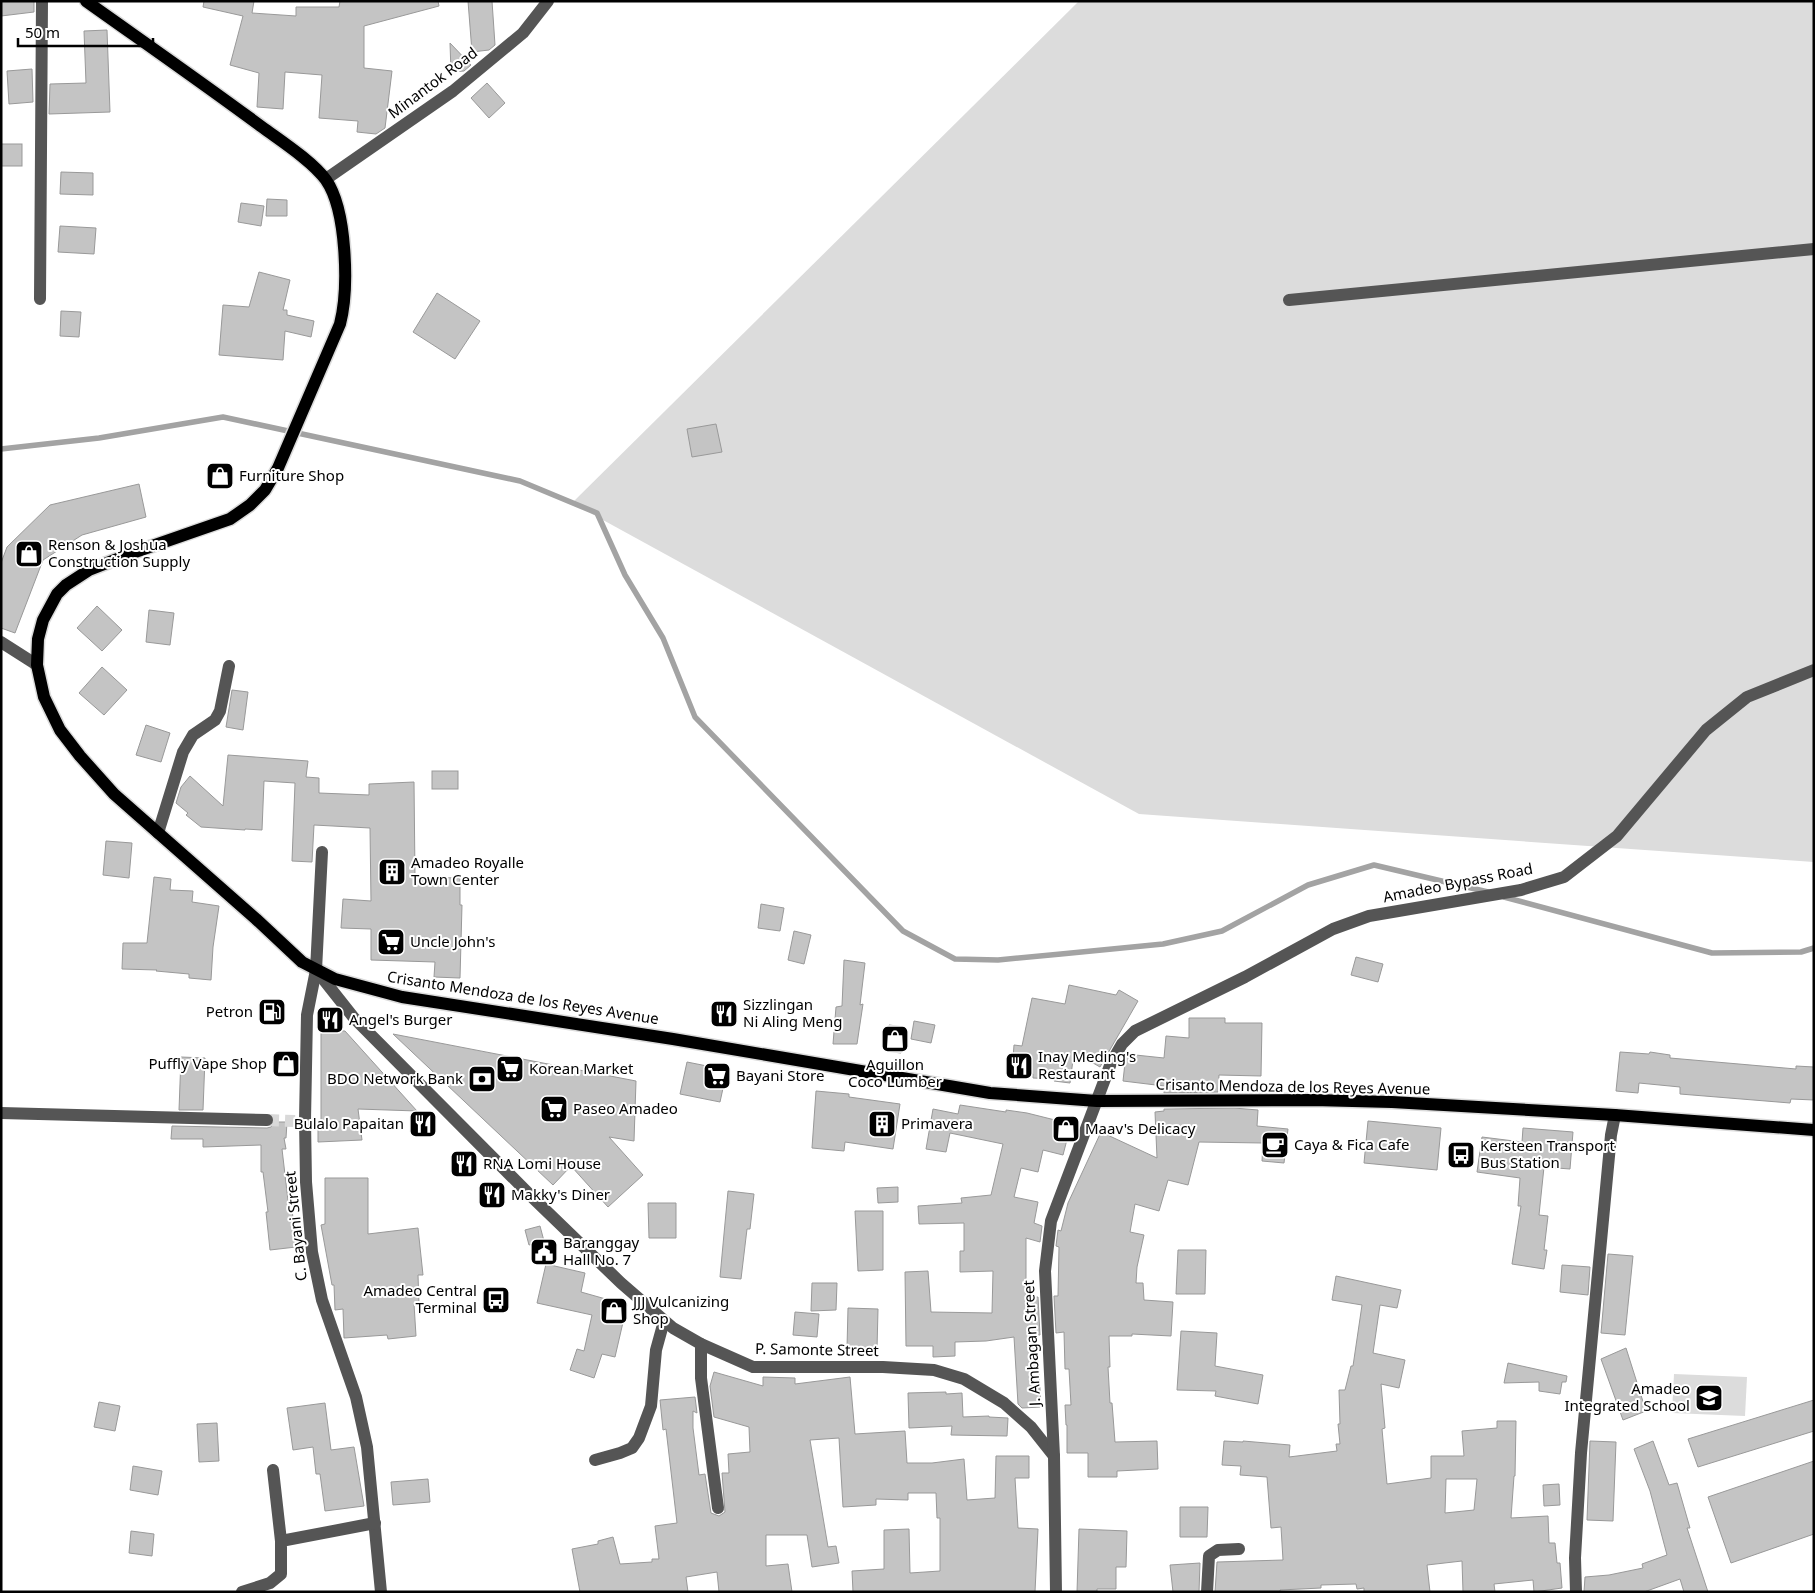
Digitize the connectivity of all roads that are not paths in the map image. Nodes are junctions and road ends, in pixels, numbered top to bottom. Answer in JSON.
{"nodes":[{"id":1,"x":42,"y":1,"type":"edge"},
{"id":2,"x":86,"y":1,"type":"edge"},
{"id":3,"x":548,"y":1,"type":"edge"},
{"id":4,"x":326,"y":179,"type":"junction"},
{"id":5,"x":1814,"y":249,"type":"edge"},
{"id":6,"x":40,"y":300,"type":"dead end"},
{"id":7,"x":1288,"y":300,"type":"dead end"},
{"id":8,"x":1,"y":642,"type":"edge"},
{"id":9,"x":37,"y":664,"type":"junction"},
{"id":10,"x":229,"y":666,"type":"dead end"},
{"id":11,"x":1814,"y":670,"type":"edge"},
{"id":12,"x":158,"y":833,"type":"junction"},
{"id":13,"x":322,"y":852,"type":"dead end"},
{"id":14,"x":316,"y":970,"type":"junction"},
{"id":15,"x":1097,"y":1101,"type":"junction"},
{"id":16,"x":1,"y":1113,"type":"edge"},
{"id":17,"x":1614,"y":1115,"type":"junction"},
{"id":18,"x":267,"y":1120,"type":"tunnel mouth"},
{"id":19,"x":1814,"y":1130,"type":"edge"},
{"id":20,"x":664,"y":1321,"type":"junction"},
{"id":21,"x":701,"y":1344,"type":"junction"},
{"id":22,"x":1054,"y":1456,"type":"junction"},
{"id":23,"x":595,"y":1460,"type":"dead end"},
{"id":24,"x":273,"y":1470,"type":"dead end"},
{"id":25,"x":718,"y":1508,"type":"dead end"},
{"id":26,"x":374,"y":1523,"type":"junction"},
{"id":27,"x":280,"y":1541,"type":"junction"},
{"id":28,"x":1239,"y":1549,"type":"dead end"},
{"id":29,"x":242,"y":1592,"type":"edge"},
{"id":30,"x":382,"y":1592,"type":"edge"},
{"id":31,"x":1056,"y":1592,"type":"edge"},
{"id":32,"x":1207,"y":1592,"type":"edge"},
{"id":33,"x":1576,"y":1592,"type":"edge"}],
"edges":[{"from":1,"to":6,"type":"street"},
{"from":2,"to":4,"type":"main road","name":"Crisanto Mendoza de los Reyes Avenue"},
{"from":3,"to":4,"type":"street","name":"Minantok Road"},
{"from":4,"to":9,"type":"main road","name":"Crisanto Mendoza de los Reyes Avenue"},
{"from":5,"to":7,"type":"street"},
{"from":8,"to":9,"type":"street"},
{"from":9,"to":12,"type":"main road","name":"Crisanto Mendoza de los Reyes Avenue"},
{"from":10,"to":12,"type":"street"},
{"from":11,"to":15,"type":"street","name":"Amadeo Bypass Road"},
{"from":12,"to":14,"type":"main road","name":"Crisanto Mendoza de los Reyes Avenue"},
{"from":13,"to":14,"type":"street","name":"C. Bayani Street"},
{"from":14,"to":15,"type":"main road","name":"Crisanto Mendoza de los Reyes Avenue"},
{"from":14,"to":20,"type":"street","name":"P. Samonte Street"},
{"from":14,"to":26,"type":"street","name":"C. Bayani Street"},
{"from":15,"to":17,"type":"main road","name":"Crisanto Mendoza de los Reyes Avenue"},
{"from":15,"to":22,"type":"street","name":"J. Ambagan Street"},
{"from":16,"to":18,"type":"street"},
{"from":17,"to":19,"type":"main road","name":"Crisanto Mendoza de los Reyes Avenue"},
{"from":17,"to":33,"type":"street"},
{"from":20,"to":21,"type":"street","name":"P. Samonte Street"},
{"from":20,"to":23,"type":"street"},
{"from":21,"to":22,"type":"street","name":"P. Samonte Street"},
{"from":21,"to":25,"type":"street"},
{"from":22,"to":31,"type":"street","name":"J. Ambagan Street"},
{"from":24,"to":27,"type":"street"},
{"from":26,"to":27,"type":"street"},
{"from":26,"to":30,"type":"street","name":"C. Bayani Street"},
{"from":27,"to":29,"type":"street"},
{"from":28,"to":32,"type":"street"}]}
